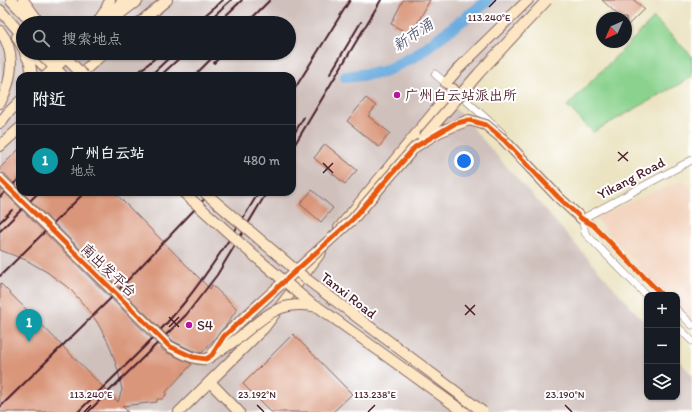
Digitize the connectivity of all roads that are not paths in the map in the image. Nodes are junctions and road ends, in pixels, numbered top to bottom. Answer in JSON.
{"nodes":[{"id":1,"x":8,"y":0,"type":"edge"},
{"id":2,"x":11,"y":0,"type":"edge"},
{"id":3,"x":23,"y":0,"type":"edge"},
{"id":4,"x":138,"y":0,"type":"edge"},
{"id":5,"x":167,"y":0,"type":"edge"},
{"id":6,"x":528,"y":0,"type":"edge"},
{"id":7,"x":547,"y":0,"type":"edge"},
{"id":8,"x":118,"y":1,"type":"edge"},
{"id":9,"x":0,"y":10,"type":"edge"},
{"id":10,"x":23,"y":16,"type":"edge"},
{"id":11,"x":26,"y":16,"type":"edge"},
{"id":12,"x":35,"y":16,"type":"edge"},
{"id":13,"x":104,"y":16,"type":"edge"},
{"id":14,"x":112,"y":16,"type":"edge"},
{"id":15,"x":147,"y":16,"type":"edge"},
{"id":16,"x":0,"y":19,"type":"edge"},
{"id":17,"x":0,"y":31,"type":"edge"},
{"id":18,"x":16,"y":32,"type":"edge"},
{"id":19,"x":16,"y":34,"type":"edge"},
{"id":20,"x":29,"y":60,"type":"edge"},
{"id":21,"x":38,"y":60,"type":"edge"},
{"id":22,"x":47,"y":60,"type":"edge"},
{"id":23,"x":61,"y":60,"type":"edge"},
{"id":24,"x":62,"y":60,"type":"edge"},
{"id":25,"x":70,"y":60,"type":"edge"},
{"id":26,"x":97,"y":60,"type":"edge"},
{"id":27,"x":31,"y":72,"type":"edge"},
{"id":28,"x":49,"y":72,"type":"edge"},
{"id":29,"x":50,"y":72,"type":"edge"},
{"id":30,"x":55,"y":72,"type":"edge"},
{"id":31,"x":58,"y":72,"type":"edge"},
{"id":32,"x":79,"y":72,"type":"edge"},
{"id":33,"x":84,"y":72,"type":"edge"},
{"id":34,"x":435,"y":74,"type":"dead end"},
{"id":35,"x":450,"y":86,"type":"junction"},
{"id":36,"x":0,"y":103,"type":"edge"},
{"id":37,"x":16,"y":105,"type":"edge"},
{"id":38,"x":16,"y":112,"type":"edge"},
{"id":39,"x":0,"y":123,"type":"edge"},
{"id":40,"x":0,"y":127,"type":"edge"},
{"id":41,"x":16,"y":132,"type":"edge"},
{"id":42,"x":0,"y":146,"type":"edge"},
{"id":43,"x":415,"y":147,"type":"junction"},
{"id":44,"x":692,"y":160,"type":"edge"},
{"id":45,"x":0,"y":179,"type":"edge"},
{"id":46,"x":16,"y":195,"type":"edge"},
{"id":47,"x":17,"y":196,"type":"edge"},
{"id":48,"x":187,"y":196,"type":"edge"},
{"id":49,"x":209,"y":196,"type":"edge"},
{"id":50,"x":582,"y":219,"type":"junction"},
{"id":51,"x":659,"y":292,"type":"edge"},
{"id":52,"x":644,"y":293,"type":"edge"},
{"id":53,"x":680,"y":313,"type":"edge"},
{"id":54,"x":692,"y":325,"type":"edge"},
{"id":55,"x":679,"y":328,"type":"edge"},
{"id":56,"x":692,"y":341,"type":"edge"},
{"id":57,"x":212,"y":355,"type":"junction"},
{"id":58,"x":210,"y":382,"type":"junction"},
{"id":59,"x":179,"y":412,"type":"edge"},
{"id":60,"x":239,"y":412,"type":"edge"},
{"id":61,"x":455,"y":412,"type":"edge"},
{"id":62,"x":464,"y":412,"type":"edge"},
{"id":63,"x":483,"y":412,"type":"edge"}],
"edges":[{"from":1,"to":10,"type":"street"},
{"from":2,"to":11,"type":"street"},
{"from":3,"to":12,"type":"street"},
{"from":4,"to":14,"type":"street"},
{"from":5,"to":15,"type":"street"},
{"from":6,"to":35,"type":"street"},
{"from":7,"to":43,"type":"street","bridge":true},
{"from":8,"to":13,"type":"street"},
{"from":9,"to":18,"type":"street"},
{"from":16,"to":19,"type":"street"},
{"from":17,"to":36,"type":"street"},
{"from":20,"to":27,"type":"street"},
{"from":21,"to":28,"type":"street"},
{"from":22,"to":31,"type":"street","bridge":true},
{"from":23,"to":29,"type":"street","bridge":true},
{"from":24,"to":30,"type":"street"},
{"from":25,"to":32,"type":"street","bridge":true},
{"from":26,"to":33,"type":"street"},
{"from":34,"to":35,"type":"street"},
{"from":35,"to":50,"type":"street"},
{"from":35,"to":58,"type":"street"},
{"from":37,"to":39,"type":"street"},
{"from":38,"to":40,"type":"street"},
{"from":41,"to":42,"type":"street"},
{"from":43,"to":50,"type":"street","bridge":true},
{"from":43,"to":57,"type":"street","bridge":true},
{"from":44,"to":50,"type":"street","name":"Yikang Road"},
{"from":45,"to":46,"type":"street","name":"南出发平台","bridge":true},
{"from":47,"to":57,"type":"street","name":"南出发平台","bridge":true},
{"from":48,"to":61,"type":"street","bridge":true},
{"from":49,"to":63,"type":"street","name":"Tanxi Road","bridge":true},
{"from":50,"to":51,"type":"street"},
{"from":50,"to":52,"type":"street"},
{"from":53,"to":54,"type":"street"},
{"from":55,"to":56,"type":"street"},
{"from":57,"to":62,"type":"street","bridge":true},
{"from":58,"to":59,"type":"street"},
{"from":58,"to":60,"type":"street"}]}
